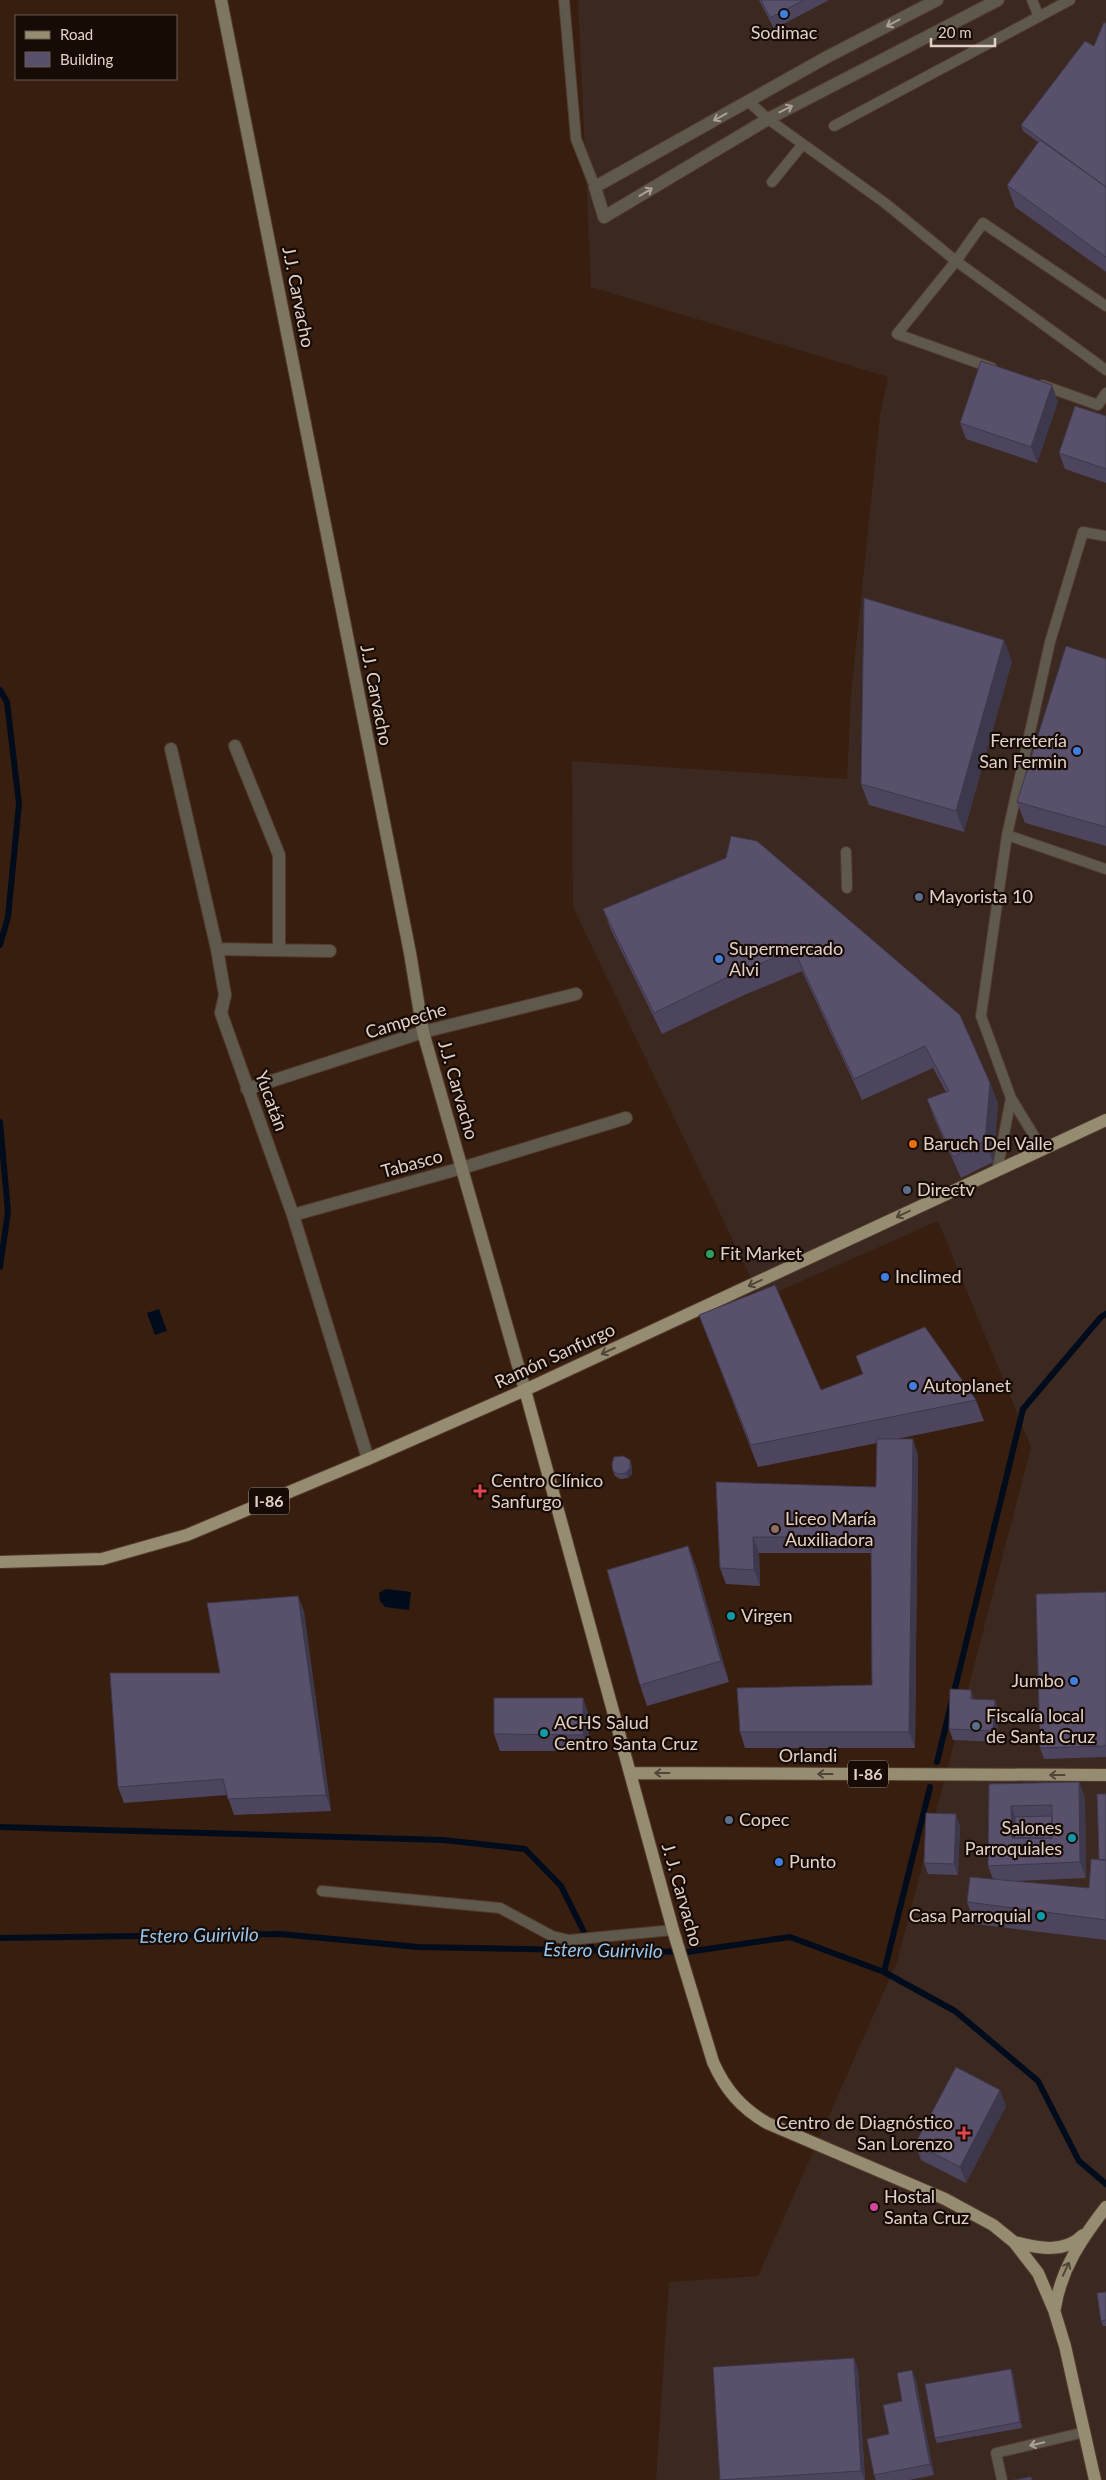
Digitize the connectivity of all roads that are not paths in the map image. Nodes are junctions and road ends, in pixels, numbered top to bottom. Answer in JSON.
{"nodes":[{"id":1,"x":221,"y":0,"type":"edge"},
{"id":2,"x":564,"y":0,"type":"edge"},
{"id":3,"x":937,"y":0,"type":"edge"},
{"id":4,"x":998,"y":0,"type":"edge"},
{"id":5,"x":1032,"y":0,"type":"edge"},
{"id":6,"x":1070,"y":0,"type":"edge"},
{"id":7,"x":1039,"y":17,"type":"junction"},
{"id":8,"x":748,"y":101,"type":"junction"},
{"id":9,"x":768,"y":119,"type":"junction"},
{"id":10,"x":834,"y":126,"type":"dead end"},
{"id":11,"x":803,"y":144,"type":"junction"},
{"id":12,"x":772,"y":182,"type":"dead end"},
{"id":13,"x":595,"y":187,"type":"junction"},
{"id":14,"x":956,"y":261,"type":"junction"},
{"id":15,"x":1106,"y":306,"type":"edge"},
{"id":16,"x":1106,"y":370,"type":"edge"},
{"id":17,"x":1007,"y":373,"type":"edge"},
{"id":18,"x":1034,"y":383,"type":"edge"},
{"id":19,"x":1106,"y":393,"type":"edge"},
{"id":20,"x":1106,"y":536,"type":"edge"},
{"id":21,"x":235,"y":746,"type":"dead end"},
{"id":22,"x":172,"y":749,"type":"dead end"},
{"id":23,"x":1007,"y":835,"type":"junction"},
{"id":24,"x":846,"y":852,"type":"dead end"},
{"id":25,"x":1106,"y":869,"type":"edge"},
{"id":26,"x":846,"y":888,"type":"dead end"},
{"id":27,"x":279,"y":948,"type":"junction"},
{"id":28,"x":216,"y":949,"type":"junction"},
{"id":29,"x":330,"y":951,"type":"dead end"},
{"id":30,"x":576,"y":994,"type":"dead end"},
{"id":31,"x":423,"y":1032,"type":"junction"},
{"id":32,"x":247,"y":1089,"type":"junction"},
{"id":33,"x":1011,"y":1098,"type":"junction"},
{"id":34,"x":626,"y":1118,"type":"dead end"},
{"id":35,"x":1106,"y":1120,"type":"edge"},
{"id":36,"x":1042,"y":1149,"type":"junction"},
{"id":37,"x":462,"y":1168,"type":"junction"},
{"id":38,"x":997,"y":1171,"type":"junction"},
{"id":39,"x":293,"y":1215,"type":"junction"},
{"id":40,"x":525,"y":1390,"type":"junction"},
{"id":41,"x":368,"y":1459,"type":"junction"},
{"id":42,"x":0,"y":1562,"type":"edge"},
{"id":43,"x":630,"y":1773,"type":"junction"},
{"id":44,"x":1106,"y":1775,"type":"edge"},
{"id":45,"x":322,"y":1891,"type":"dead end"},
{"id":46,"x":674,"y":1935,"type":"junction"},
{"id":47,"x":1106,"y":2207,"type":"edge"},
{"id":48,"x":1087,"y":2232,"type":"junction"},
{"id":49,"x":1014,"y":2242,"type":"junction"},
{"id":50,"x":1054,"y":2310,"type":"junction"},
{"id":51,"x":1085,"y":2432,"type":"junction"},
{"id":52,"x":1002,"y":2480,"type":"edge"},
{"id":53,"x":1095,"y":2480,"type":"edge"}],
"edges":[{"from":1,"to":31,"type":"main road","name":"J.J. Carvacho"},
{"from":2,"to":13,"type":"lane"},
{"from":3,"to":8,"type":"street","one_way":true},
{"from":9,"to":4,"type":"street","one_way":true},
{"from":5,"to":7,"type":"lane"},
{"from":6,"to":7,"type":"lane"},
{"from":7,"to":10,"type":"lane"},
{"from":8,"to":9,"type":"lane"},
{"from":8,"to":13,"type":"street","one_way":true},
{"from":9,"to":11,"type":"lane"},
{"from":13,"to":9,"type":"street","one_way":true},
{"from":11,"to":12,"type":"lane"},
{"from":11,"to":14,"type":"lane"},
{"from":14,"to":15,"type":"lane"},
{"from":14,"to":16,"type":"lane"},
{"from":14,"to":17,"type":"lane"},
{"from":18,"to":19,"type":"lane"},
{"from":20,"to":23,"type":"lane"},
{"from":21,"to":27,"type":"street"},
{"from":22,"to":28,"type":"street","name":"Yucatán"},
{"from":23,"to":25,"type":"lane"},
{"from":23,"to":33,"type":"lane"},
{"from":24,"to":26,"type":"lane"},
{"from":27,"to":28,"type":"street"},
{"from":27,"to":29,"type":"street"},
{"from":28,"to":32,"type":"street","name":"Yucatán"},
{"from":30,"to":31,"type":"street","name":"Campeche"},
{"from":31,"to":32,"type":"street","name":"Campeche"},
{"from":31,"to":37,"type":"main road","name":"J.J. Carvacho"},
{"from":32,"to":39,"type":"street","name":"Yucatán"},
{"from":33,"to":36,"type":"lane"},
{"from":33,"to":38,"type":"lane"},
{"from":34,"to":37,"type":"street","name":"Tabasco"},
{"from":35,"to":36,"type":"main road","name":"Ramón Sanfurgo"},
{"from":36,"to":38,"type":"main road","name":"Ramón Sanfurgo"},
{"from":37,"to":39,"type":"street","name":"Tabasco"},
{"from":37,"to":40,"type":"main road","name":"J.J. Carvacho"},
{"from":38,"to":40,"type":"main road","name":"Ramón Sanfurgo","one_way":true},
{"from":39,"to":41,"type":"street","name":"Yucatán"},
{"from":40,"to":41,"type":"main road","name":"Ramón Sanfurgo","number":"I-86"},
{"from":40,"to":43,"type":"main road","name":"J. J. Carvacho"},
{"from":41,"to":42,"type":"main road","name":"Ramón Sanfurgo","number":"I-86"},
{"from":44,"to":43,"type":"main road","name":"Orlandi","number":"I-86","one_way":true},
{"from":43,"to":46,"type":"main road","name":"J. J. Carvacho"},
{"from":45,"to":46,"type":"lane"},
{"from":46,"to":49,"type":"main road","name":"J. J. Carvacho"},
{"from":47,"to":48,"type":"main road"},
{"from":48,"to":49,"type":"main road"},
{"from":50,"to":48,"type":"main road","one_way":true},
{"from":49,"to":50,"type":"main road"},
{"from":50,"to":51,"type":"main road"},
{"from":51,"to":52,"type":"lane","one_way":true},
{"from":51,"to":53,"type":"main road"}]}
